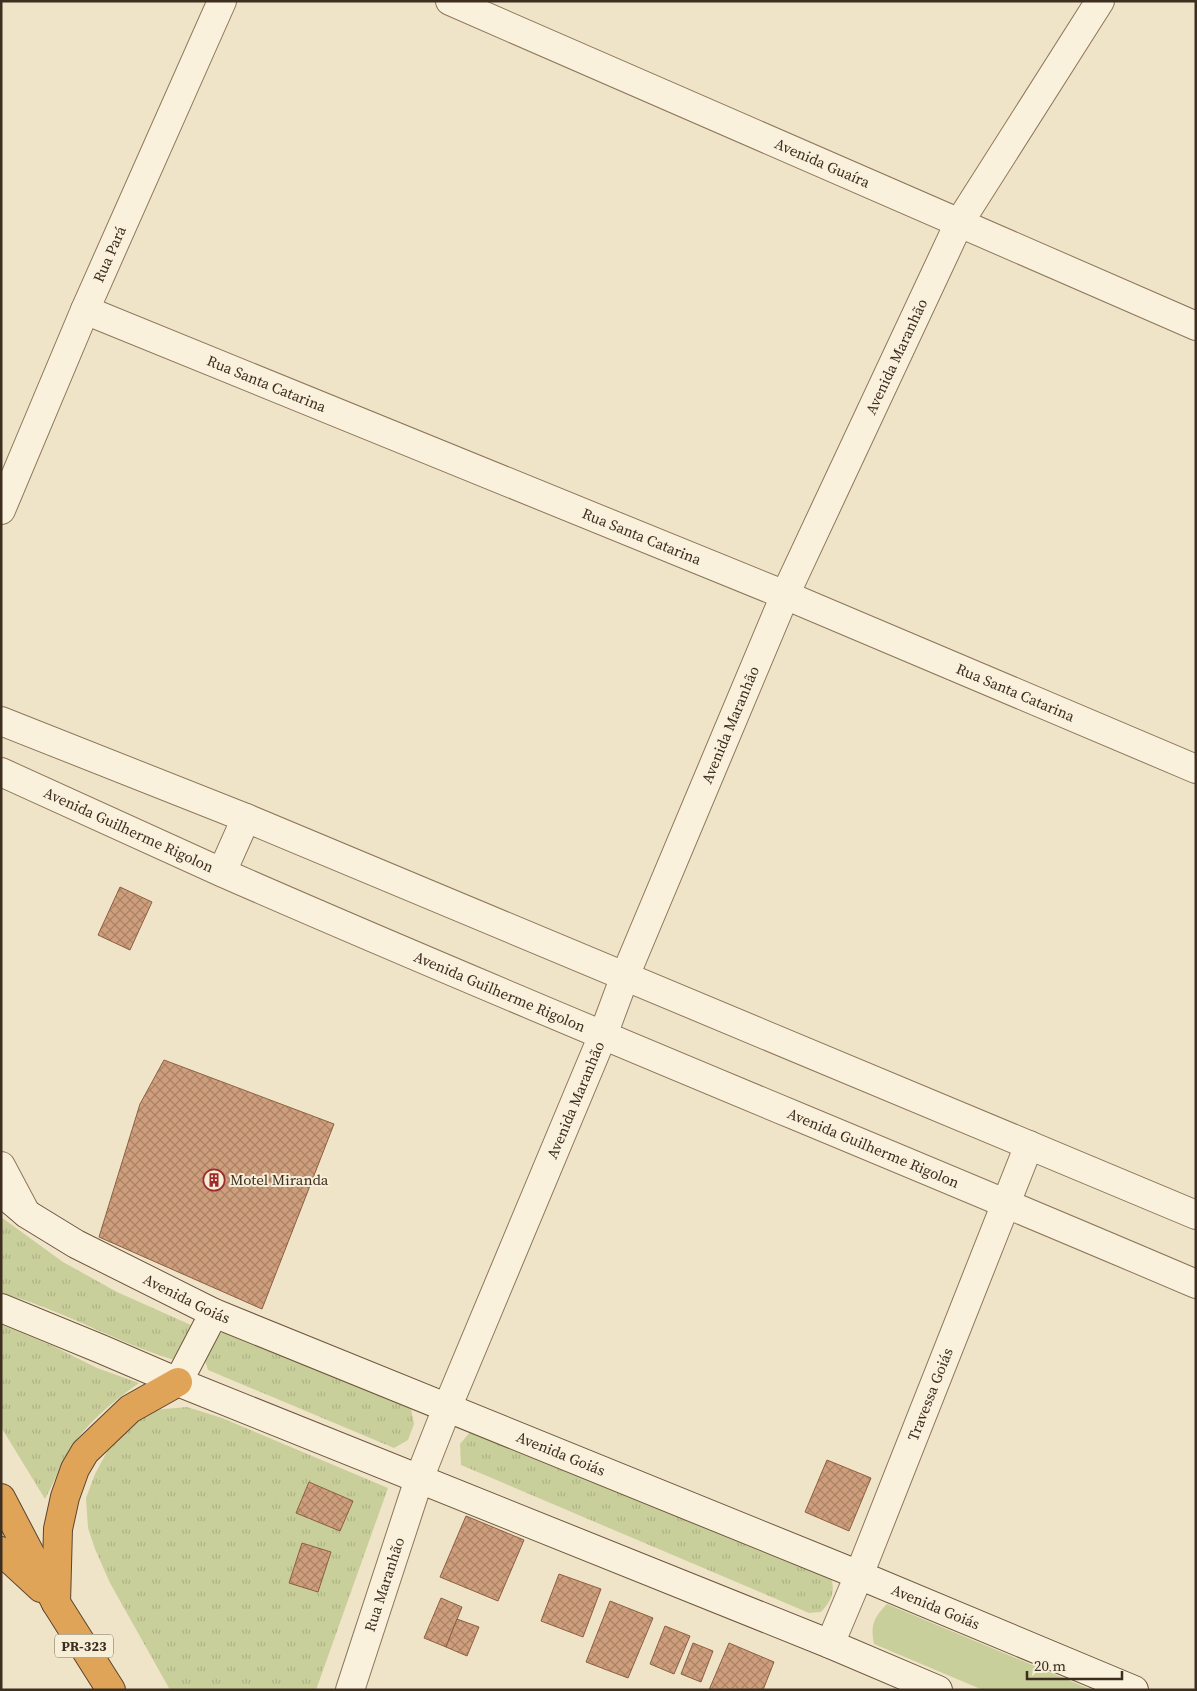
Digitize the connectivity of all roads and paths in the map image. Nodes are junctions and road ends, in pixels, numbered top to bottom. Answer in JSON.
{"nodes":[{"id":1,"x":222,"y":1,"type":"edge"},
{"id":2,"x":450,"y":1,"type":"edge"},
{"id":3,"x":1100,"y":1,"type":"edge"},
{"id":4,"x":959,"y":223,"type":"junction"},
{"id":5,"x":85,"y":310,"type":"junction"},
{"id":6,"x":1196,"y":326,"type":"edge"},
{"id":7,"x":1,"y":510,"type":"edge"},
{"id":8,"x":785,"y":595,"type":"junction"},
{"id":9,"x":1,"y":721,"type":"edge"},
{"id":10,"x":1196,"y":769,"type":"edge"},
{"id":11,"x":1,"y":772,"type":"edge"},
{"id":12,"x":246,"y":818,"type":"junction"},
{"id":13,"x":222,"y":872,"type":"junction"},
{"id":14,"x":625,"y":976,"type":"junction"},
{"id":15,"x":603,"y":1035,"type":"junction"},
{"id":16,"x":1028,"y":1145,"type":"junction"},
{"id":17,"x":1,"y":1166,"type":"edge"},
{"id":18,"x":1,"y":1192,"type":"edge"},
{"id":19,"x":1006,"y":1203,"type":"junction"},
{"id":20,"x":27,"y":1214,"type":"junction"},
{"id":21,"x":1196,"y":1215,"type":"edge"},
{"id":22,"x":1196,"y":1284,"type":"edge"},
{"id":23,"x":1,"y":1308,"type":"edge"},
{"id":24,"x":214,"y":1313,"type":"junction"},
{"id":25,"x":178,"y":1382,"type":"junction"},
{"id":26,"x":447,"y":1408,"type":"junction"},
{"id":27,"x":418,"y":1479,"type":"junction"},
{"id":28,"x":1,"y":1498,"type":"edge"},
{"id":29,"x":1,"y":1551,"type":"edge"},
{"id":30,"x":859,"y":1575,"type":"junction"},
{"id":31,"x":56,"y":1603,"type":"junction"},
{"id":32,"x":830,"y":1644,"type":"junction"},
{"id":33,"x":111,"y":1690,"type":"edge"},
{"id":34,"x":350,"y":1690,"type":"edge"},
{"id":35,"x":938,"y":1690,"type":"edge"},
{"id":36,"x":1134,"y":1690,"type":"edge"}],
"edges":[{"from":1,"to":5,"type":"street","name":"Rua Pará"},
{"from":2,"to":4,"type":"street","name":"Avenida Guaíra"},
{"from":3,"to":4,"type":"street","name":"Avenida Maranhão"},
{"from":4,"to":6,"type":"street","name":"Avenida Guaíra"},
{"from":4,"to":8,"type":"street","name":"Avenida Maranhão"},
{"from":5,"to":7,"type":"street","name":"Rua Pará"},
{"from":5,"to":8,"type":"street","name":"Rua Santa Catarina"},
{"from":8,"to":10,"type":"street","name":"Rua Santa Catarina"},
{"from":8,"to":14,"type":"street","name":"Avenida Maranhão"},
{"from":9,"to":12,"type":"street"},
{"from":11,"to":13,"type":"street","name":"Avenida Guilherme Rigolon"},
{"from":12,"to":13,"type":"street"},
{"from":12,"to":14,"type":"street"},
{"from":13,"to":15,"type":"street","name":"Avenida Guilherme Rigolon"},
{"from":14,"to":15,"type":"street","name":"Avenida Maranhão"},
{"from":14,"to":16,"type":"street"},
{"from":15,"to":19,"type":"street","name":"Avenida Guilherme Rigolon"},
{"from":15,"to":26,"type":"street","name":"Avenida Maranhão"},
{"from":16,"to":19,"type":"street","name":"Travessa Goiás"},
{"from":16,"to":21,"type":"street"},
{"from":17,"to":20,"type":"street"},
{"from":18,"to":20,"type":"street","name":"Avenida Goiás"},
{"from":19,"to":22,"type":"street","name":"Avenida Guilherme Rigolon"},
{"from":19,"to":30,"type":"street","name":"Travessa Goiás"},
{"from":20,"to":24,"type":"street","name":"Avenida Goiás"},
{"from":23,"to":25,"type":"street"},
{"from":24,"to":25,"type":"street"},
{"from":24,"to":26,"type":"street","name":"Avenida Goiás"},
{"from":25,"to":27,"type":"street"},
{"from":25,"to":31,"type":"highway"},
{"from":26,"to":27,"type":"street","name":"Avenida Maranhão"},
{"from":26,"to":30,"type":"street","name":"Avenida Goiás"},
{"from":27,"to":32,"type":"street"},
{"from":27,"to":34,"type":"street","name":"Rua Maranhão"},
{"from":28,"to":31,"type":"highway","number":"PR-323"},
{"from":29,"to":31,"type":"highway"},
{"from":30,"to":32,"type":"street","name":"Travessa Goiás"},
{"from":30,"to":36,"type":"street","name":"Avenida Goiás"},
{"from":31,"to":33,"type":"highway","number":"PR-323"},
{"from":32,"to":35,"type":"street"}]}
